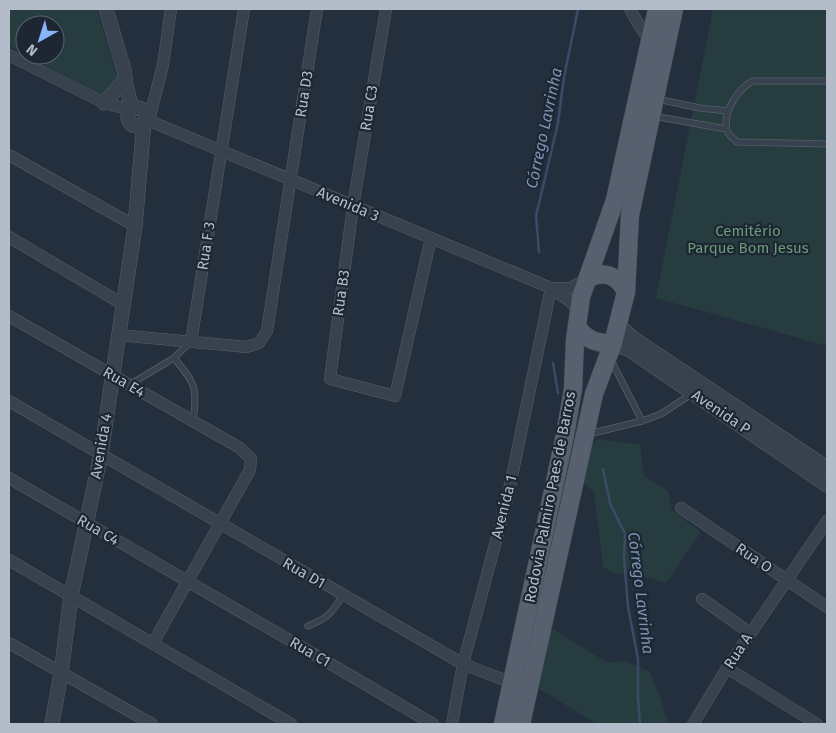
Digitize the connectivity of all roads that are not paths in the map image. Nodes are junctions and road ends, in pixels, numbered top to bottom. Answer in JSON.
{"nodes":[{"id":1,"x":106,"y":9,"type":"edge"},
{"id":2,"x":171,"y":9,"type":"edge"},
{"id":3,"x":244,"y":9,"type":"edge"},
{"id":4,"x":317,"y":9,"type":"edge"},
{"id":5,"x":386,"y":9,"type":"edge"},
{"id":6,"x":630,"y":9,"type":"edge"},
{"id":7,"x":657,"y":9,"type":"edge"},
{"id":8,"x":674,"y":9,"type":"edge"},
{"id":9,"x":650,"y":41,"type":"junction"},
{"id":10,"x":9,"y":55,"type":"edge"},
{"id":11,"x":124,"y":75,"type":"junction"},
{"id":12,"x":827,"y":81,"type":"edge"},
{"id":13,"x":106,"y":104,"type":"junction"},
{"id":14,"x":653,"y":107,"type":"junction"},
{"id":15,"x":728,"y":112,"type":"junction"},
{"id":16,"x":138,"y":117,"type":"junction"},
{"id":17,"x":726,"y":129,"type":"junction"},
{"id":18,"x":827,"y":144,"type":"edge"},
{"id":19,"x":222,"y":150,"type":"junction"},
{"id":20,"x":9,"y":155,"type":"edge"},
{"id":21,"x":290,"y":179,"type":"junction"},
{"id":22,"x":353,"y":206,"type":"junction"},
{"id":23,"x":135,"y":226,"type":"junction"},
{"id":24,"x":9,"y":237,"type":"edge"},
{"id":25,"x":431,"y":238,"type":"junction"},
{"id":26,"x":587,"y":278,"type":"junction"},
{"id":27,"x":552,"y":288,"type":"junction"},
{"id":28,"x":626,"y":292,"type":"junction"},
{"id":29,"x":124,"y":305,"type":"junction"},
{"id":30,"x":9,"y":316,"type":"edge"},
{"id":31,"x":578,"y":319,"type":"junction"},
{"id":32,"x":618,"y":324,"type":"junction"},
{"id":33,"x":118,"y":335,"type":"junction"},
{"id":34,"x":191,"y":342,"type":"junction"},
{"id":35,"x":611,"y":349,"type":"junction"},
{"id":36,"x":174,"y":358,"type":"junction"},
{"id":37,"x":112,"y":375,"type":"junction"},
{"id":38,"x":129,"y":385,"type":"junction"},
{"id":39,"x":697,"y":388,"type":"junction"},
{"id":40,"x":9,"y":401,"type":"edge"},
{"id":41,"x":194,"y":421,"type":"junction"},
{"id":42,"x":642,"y":421,"type":"junction"},
{"id":43,"x":584,"y":435,"type":"junction"},
{"id":44,"x":101,"y":454,"type":"junction"},
{"id":45,"x":827,"y":468,"type":"edge"},
{"id":46,"x":9,"y":478,"type":"edge"},
{"id":47,"x":827,"y":485,"type":"edge"},
{"id":48,"x":681,"y":508,"type":"dead end"},
{"id":49,"x":827,"y":521,"type":"edge"},
{"id":50,"x":86,"y":523,"type":"junction"},
{"id":51,"x":219,"y":523,"type":"junction"},
{"id":52,"x":9,"y":560,"type":"edge"},
{"id":53,"x":786,"y":580,"type":"junction"},
{"id":54,"x":187,"y":581,"type":"junction"},
{"id":55,"x":343,"y":595,"type":"junction"},
{"id":56,"x":71,"y":596,"type":"junction"},
{"id":57,"x":702,"y":599,"type":"dead end"},
{"id":58,"x":827,"y":607,"type":"edge"},
{"id":59,"x":308,"y":626,"type":"dead end"},
{"id":60,"x":750,"y":633,"type":"junction"},
{"id":61,"x":9,"y":643,"type":"edge"},
{"id":62,"x":152,"y":643,"type":"junction"},
{"id":63,"x":463,"y":664,"type":"junction"},
{"id":64,"x":727,"y":668,"type":"junction"},
{"id":65,"x":61,"y":673,"type":"junction"},
{"id":66,"x":512,"y":683,"type":"junction"},
{"id":67,"x":52,"y":724,"type":"edge"},
{"id":68,"x":152,"y":724,"type":"edge"},
{"id":69,"x":291,"y":724,"type":"edge"},
{"id":70,"x":433,"y":724,"type":"edge"},
{"id":71,"x":452,"y":724,"type":"edge"},
{"id":72,"x":503,"y":724,"type":"edge"},
{"id":73,"x":521,"y":724,"type":"edge"},
{"id":74,"x":693,"y":724,"type":"edge"},
{"id":75,"x":817,"y":724,"type":"edge"}],
"edges":[{"from":1,"to":11,"type":"street","name":"Avenida 4"},
{"from":2,"to":16,"type":"street"},
{"from":3,"to":19,"type":"street","name":"Rua F 3"},
{"from":4,"to":21,"type":"street","name":"Rua D3"},
{"from":5,"to":22,"type":"street","name":"Rua C3"},
{"from":6,"to":9,"type":"street"},
{"from":7,"to":9,"type":"main road","name":"Rodovia Palmiro Paes de Barros"},
{"from":8,"to":14,"type":"main road","name":"Rodovia Palmiro Paes de Barros"},
{"from":9,"to":26,"type":"main road","name":"Rodovia Palmiro Paes de Barros"},
{"from":10,"to":13,"type":"street","name":"Avenida 3"},
{"from":11,"to":13,"type":"street"},
{"from":11,"to":16,"type":"street","name":"Avenida 4"},
{"from":12,"to":15,"type":"lane"},
{"from":13,"to":16,"type":"street","name":"Avenida 3"},
{"from":14,"to":15,"type":"lane"},
{"from":14,"to":17,"type":"lane"},
{"from":14,"to":28,"type":"main road","name":"Rodovia Palmiro Paes de Barros"},
{"from":15,"to":17,"type":"lane"},
{"from":16,"to":19,"type":"street","name":"Avenida 3"},
{"from":16,"to":23,"type":"street","name":"Avenida 4"},
{"from":17,"to":18,"type":"lane"},
{"from":19,"to":21,"type":"street","name":"Avenida 3"},
{"from":19,"to":34,"type":"street","name":"Rua F 3"},
{"from":20,"to":23,"type":"street"},
{"from":21,"to":22,"type":"street","name":"Avenida 3"},
{"from":21,"to":34,"type":"street","name":"Rua D3"},
{"from":22,"to":25,"type":"street","name":"Avenida 3"},
{"from":22,"to":25,"type":"street","name":"Rua B3"},
{"from":23,"to":29,"type":"street","name":"Avenida 4"},
{"from":24,"to":29,"type":"street"},
{"from":25,"to":27,"type":"street","name":"Avenida 3"},
{"from":26,"to":27,"type":"street"},
{"from":26,"to":28,"type":"main road"},
{"from":26,"to":31,"type":"main road","name":"Rodovia Palmiro Paes de Barros"},
{"from":27,"to":31,"type":"street"},
{"from":27,"to":63,"type":"street","name":"Avenida 1"},
{"from":28,"to":32,"type":"main road","name":"Rodovia Palmiro Paes de Barros"},
{"from":29,"to":33,"type":"street","name":"Avenida 4"},
{"from":30,"to":37,"type":"street","name":"Rua E4"},
{"from":31,"to":35,"type":"main road"},
{"from":31,"to":66,"type":"main road","name":"Rodovia Palmiro Paes de Barros"},
{"from":32,"to":35,"type":"main road","name":"Rodovia Palmiro Paes de Barros"},
{"from":32,"to":39,"type":"street","name":"Avenida P"},
{"from":33,"to":34,"type":"street"},
{"from":33,"to":37,"type":"street","name":"Avenida 4"},
{"from":34,"to":36,"type":"lane"},
{"from":35,"to":39,"type":"street","name":"Avenida P"},
{"from":35,"to":42,"type":"lane"},
{"from":35,"to":43,"type":"main road","name":"Rodovia Palmiro Paes de Barros"},
{"from":36,"to":38,"type":"lane"},
{"from":36,"to":41,"type":"lane"},
{"from":37,"to":38,"type":"street","name":"Rua E4"},
{"from":37,"to":44,"type":"street","name":"Avenida 4"},
{"from":38,"to":41,"type":"street","name":"Rua E4"},
{"from":39,"to":42,"type":"lane"},
{"from":39,"to":45,"type":"street","name":"Avenida P"},
{"from":39,"to":47,"type":"street","name":"Avenida P"},
{"from":40,"to":44,"type":"street","name":"Rua D1"},
{"from":41,"to":51,"type":"street","name":"Rua E4"},
{"from":42,"to":43,"type":"lane"},
{"from":43,"to":73,"type":"main road","name":"Rodovia Palmiro Paes de Barros"},
{"from":44,"to":50,"type":"street","name":"Avenida 4"},
{"from":44,"to":51,"type":"street","name":"Rua D1"},
{"from":46,"to":50,"type":"street","name":"Rua C4"},
{"from":48,"to":53,"type":"street","name":"Rua O"},
{"from":49,"to":53,"type":"street","name":"Rua A"},
{"from":50,"to":54,"type":"street","name":"Rua C4"},
{"from":50,"to":56,"type":"street","name":"Avenida 4"},
{"from":51,"to":54,"type":"street"},
{"from":51,"to":55,"type":"street","name":"Rua D1"},
{"from":52,"to":56,"type":"street"},
{"from":53,"to":58,"type":"street","name":"Rua O"},
{"from":53,"to":60,"type":"street","name":"Rua A"},
{"from":54,"to":62,"type":"street"},
{"from":54,"to":70,"type":"street","name":"Rua C1"},
{"from":55,"to":59,"type":"lane"},
{"from":55,"to":63,"type":"street","name":"Rua D1"},
{"from":56,"to":62,"type":"street"},
{"from":56,"to":65,"type":"street","name":"Avenida 4"},
{"from":57,"to":60,"type":"street"},
{"from":60,"to":64,"type":"street","name":"Rua A"},
{"from":61,"to":65,"type":"street"},
{"from":62,"to":69,"type":"street"},
{"from":63,"to":66,"type":"street","name":"Rua D1"},
{"from":63,"to":71,"type":"street","name":"Avenida 1"},
{"from":64,"to":74,"type":"street","name":"Rua A"},
{"from":64,"to":75,"type":"street"},
{"from":65,"to":67,"type":"street","name":"Avenida 4"},
{"from":65,"to":68,"type":"street"},
{"from":66,"to":72,"type":"main road","name":"Rodovia Palmiro Paes de Barros"}]}
